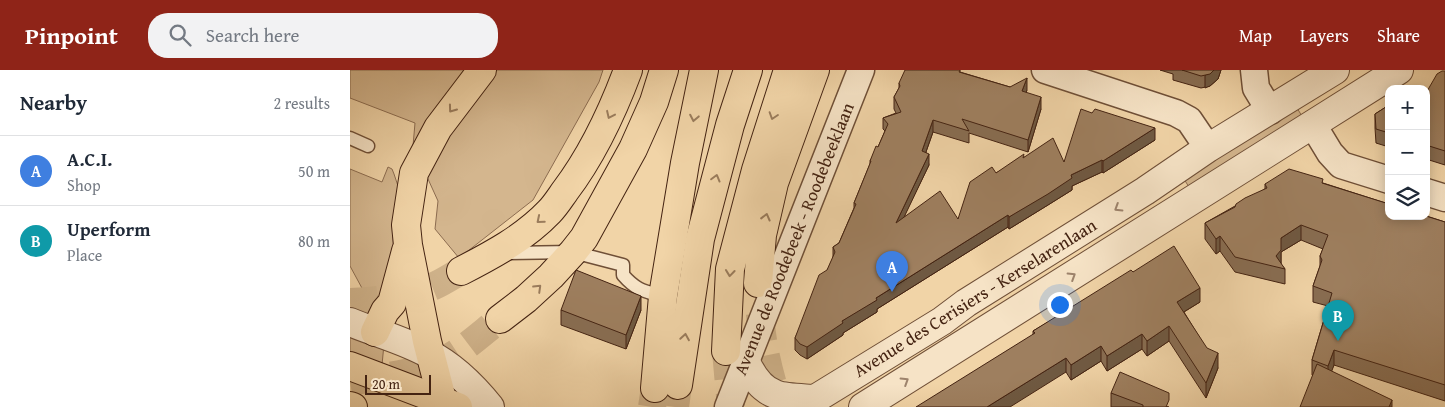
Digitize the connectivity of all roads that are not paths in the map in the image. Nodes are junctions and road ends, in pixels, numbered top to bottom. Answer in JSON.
{"nodes":[{"id":1,"x":482,"y":70,"type":"edge"},
{"id":2,"x":628,"y":70,"type":"edge"},
{"id":3,"x":664,"y":70,"type":"edge"},
{"id":4,"x":704,"y":70,"type":"edge"},
{"id":5,"x":748,"y":70,"type":"edge"},
{"id":6,"x":788,"y":70,"type":"edge"},
{"id":7,"x":815,"y":70,"type":"edge"},
{"id":8,"x":861,"y":70,"type":"edge"},
{"id":9,"x":1045,"y":70,"type":"edge"},
{"id":10,"x":1254,"y":70,"type":"edge"},
{"id":11,"x":1335,"y":70,"type":"edge"},
{"id":12,"x":1399,"y":70,"type":"edge"},
{"id":13,"x":1270,"y":111,"type":"junction"},
{"id":14,"x":1313,"y":125,"type":"junction"},
{"id":15,"x":350,"y":138,"type":"edge"},
{"id":16,"x":368,"y":146,"type":"dead end"},
{"id":17,"x":1208,"y":148,"type":"junction"},
{"id":18,"x":1385,"y":179,"type":"edge"},
{"id":19,"x":1146,"y":191,"type":"junction"},
{"id":20,"x":1430,"y":193,"type":"edge"},
{"id":21,"x":1445,"y":198,"type":"edge"},
{"id":22,"x":1163,"y":219,"type":"junction"},
{"id":23,"x":408,"y":244,"type":"junction"},
{"id":24,"x":573,"y":252,"type":"junction"},
{"id":25,"x":494,"y":254,"type":"junction"},
{"id":26,"x":461,"y":271,"type":"tunnel mouth"},
{"id":27,"x":758,"y":283,"type":"tunnel mouth"},
{"id":28,"x":663,"y":296,"type":"junction"},
{"id":29,"x":500,"y":320,"type":"tunnel mouth"},
{"id":30,"x":350,"y":322,"type":"edge"},
{"id":31,"x":375,"y":332,"type":"junction"},
{"id":32,"x":430,"y":354,"type":"junction"},
{"id":33,"x":736,"y":357,"type":"junction"},
{"id":34,"x":350,"y":366,"type":"edge"},
{"id":35,"x":810,"y":403,"type":"edge"},
{"id":36,"x":448,"y":405,"type":"edge"},
{"id":37,"x":490,"y":407,"type":"edge"},
{"id":38,"x":728,"y":407,"type":"edge"},
{"id":39,"x":864,"y":407,"type":"edge"}],
"edges":[{"from":1,"to":23,"type":"main road","one_way":true},
{"from":2,"to":25,"type":"main road","one_way":true},
{"from":3,"to":24,"type":"main road"},
{"from":4,"to":28,"type":"main road","one_way":true},
{"from":28,"to":5,"type":"main road","one_way":true},
{"from":6,"to":33,"type":"main road","one_way":true},
{"from":27,"to":7,"type":"main road","one_way":true},
{"from":8,"to":33,"type":"street","name":"Avenue de Roodebeek - Roodebeeklaan"},
{"from":9,"to":17,"type":"street"},
{"from":10,"to":13,"type":"street"},
{"from":11,"to":13,"type":"street","name":"Avenue des Cerisiers - Kerselarenlaan"},
{"from":12,"to":14,"type":"street","name":"Avenue des Cerisiers - Kerselarenlaan"},
{"from":13,"to":17,"type":"street","name":"Avenue des Cerisiers - Kerselarenlaan"},
{"from":14,"to":18,"type":"street"},
{"from":14,"to":22,"type":"street","name":"Avenue des Cerisiers - Kerselarenlaan"},
{"from":15,"to":16,"type":"lane"},
{"from":17,"to":19,"type":"street","name":"Avenue des Cerisiers - Kerselarenlaan"},
{"from":19,"to":22,"type":"street"},
{"from":19,"to":35,"type":"street","name":"Avenue des Cerisiers - Kerselarenlaan","one_way":true},
{"from":20,"to":21,"type":"street"},
{"from":39,"to":22,"type":"street","name":"Avenue des Cerisiers - Kerselarenlaan","one_way":true},
{"from":23,"to":31,"type":"main road"},
{"from":23,"to":32,"type":"main road"},
{"from":24,"to":25,"type":"lane"},
{"from":24,"to":28,"type":"lane"},
{"from":29,"to":24,"type":"main road","one_way":true},
{"from":25,"to":26,"type":"main road"},
{"from":30,"to":31,"type":"street"},
{"from":31,"to":32,"type":"street"},
{"from":32,"to":36,"type":"main road"},
{"from":32,"to":37,"type":"street"},
{"from":33,"to":35,"type":"street"},
{"from":33,"to":38,"type":"street","name":"Avenue de Roodebeek - Roodebeeklaan"},
{"from":34,"to":36,"type":"main road"}]}
